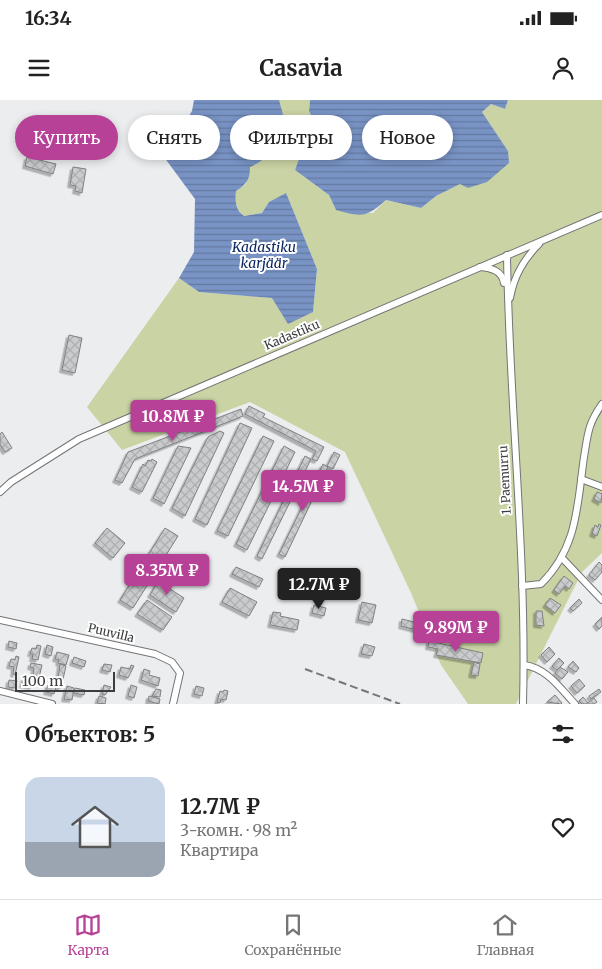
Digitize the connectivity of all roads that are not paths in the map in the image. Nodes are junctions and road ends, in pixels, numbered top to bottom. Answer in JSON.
{"nodes":[{"id":1,"x":602,"y":215,"type":"edge"},
{"id":2,"x":540,"y":243,"type":"junction"},
{"id":3,"x":507,"y":256,"type":"junction"},
{"id":4,"x":478,"y":267,"type":"junction"},
{"id":5,"x":508,"y":314,"type":"junction"},
{"id":6,"x":602,"y":404,"type":"edge"},
{"id":7,"x":581,"y":479,"type":"junction"},
{"id":8,"x":602,"y":487,"type":"edge"},
{"id":9,"x":0,"y":492,"type":"edge"},
{"id":10,"x":563,"y":559,"type":"junction"},
{"id":11,"x":522,"y":586,"type":"junction"},
{"id":12,"x":602,"y":600,"type":"edge"},
{"id":13,"x":0,"y":620,"type":"edge"},
{"id":14,"x":524,"y":665,"type":"junction"},
{"id":15,"x":0,"y":691,"type":"edge"},
{"id":16,"x":52,"y":704,"type":"edge"},
{"id":17,"x":173,"y":704,"type":"edge"},
{"id":18,"x":523,"y":704,"type":"edge"},
{"id":19,"x":575,"y":704,"type":"edge"}],
"edges":[{"from":1,"to":2,"type":"street","name":"Kadastiku"},
{"from":2,"to":3,"type":"street","name":"Kadastiku"},
{"from":2,"to":5,"type":"street"},
{"from":3,"to":4,"type":"street","name":"Kadastiku"},
{"from":3,"to":5,"type":"street","name":"1. Paemurru"},
{"from":4,"to":5,"type":"street"},
{"from":4,"to":9,"type":"street","name":"Kadastiku"},
{"from":5,"to":11,"type":"street","name":"1. Paemurru"},
{"from":6,"to":7,"type":"street"},
{"from":7,"to":8,"type":"street"},
{"from":7,"to":10,"type":"street"},
{"from":10,"to":11,"type":"street"},
{"from":10,"to":12,"type":"street"},
{"from":11,"to":14,"type":"street","name":"1. Paemurru"},
{"from":13,"to":17,"type":"street","name":"Puuvilla"},
{"from":14,"to":18,"type":"street","name":"1. Paemurru"},
{"from":14,"to":19,"type":"street"},
{"from":15,"to":16,"type":"street"}]}
